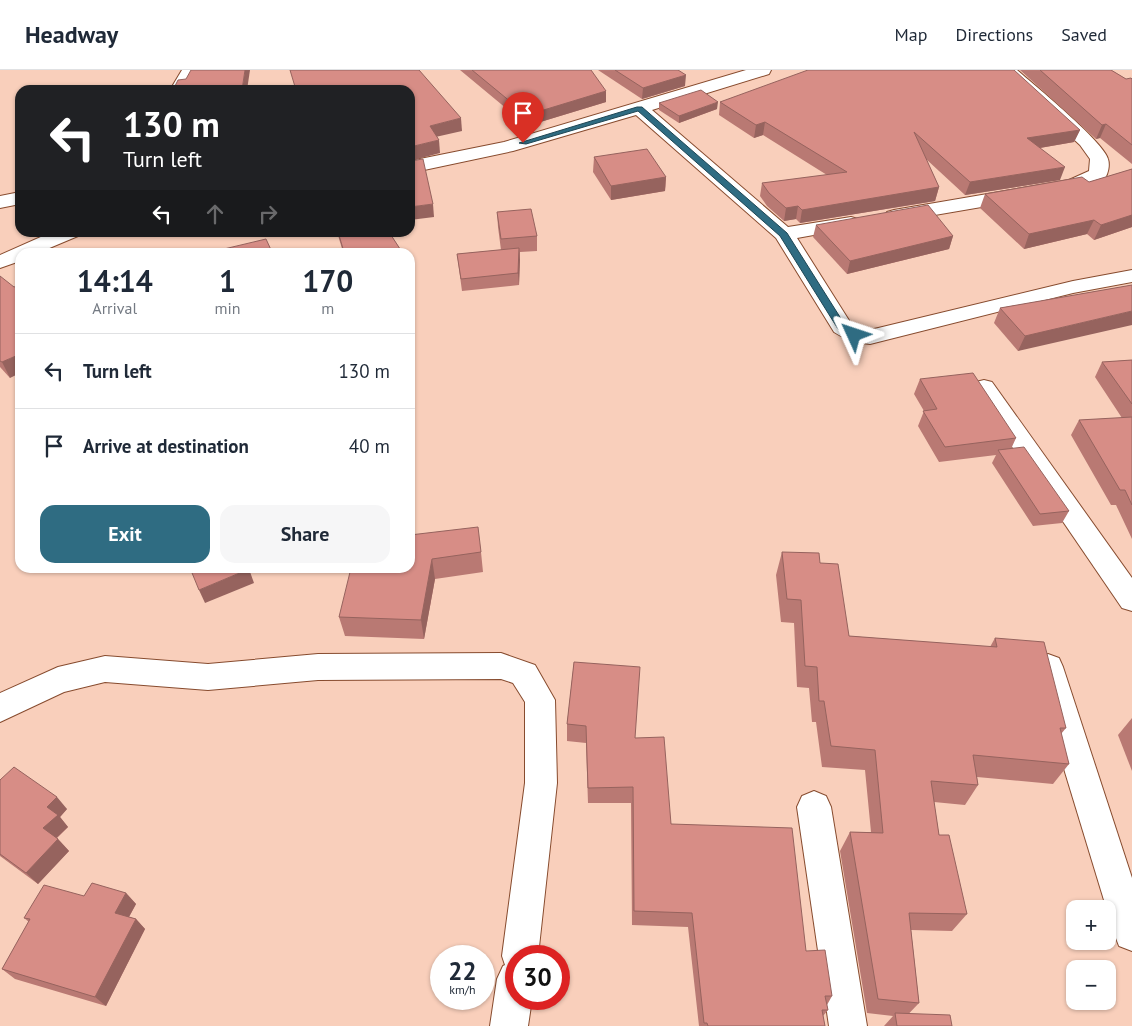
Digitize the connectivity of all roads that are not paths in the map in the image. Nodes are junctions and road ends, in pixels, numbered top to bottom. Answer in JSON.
{"nodes":[{"id":1,"x":190,"y":70,"type":"edge"},
{"id":2,"x":763,"y":70,"type":"edge"},
{"id":3,"x":1007,"y":70,"type":"edge"},
{"id":4,"x":182,"y":85,"type":"edge"},
{"id":5,"x":639,"y":108,"type":"junction"},
{"id":6,"x":415,"y":166,"type":"edge"},
{"id":7,"x":15,"y":199,"type":"edge"},
{"id":8,"x":0,"y":202,"type":"edge"},
{"id":9,"x":784,"y":234,"type":"junction"},
{"id":10,"x":59,"y":237,"type":"edge"},
{"id":11,"x":33,"y":248,"type":"edge"},
{"id":12,"x":15,"y":256,"type":"edge"},
{"id":13,"x":0,"y":262,"type":"edge"},
{"id":14,"x":1132,"y":276,"type":"edge"},
{"id":15,"x":984,"y":388,"type":"edge"},
{"id":16,"x":1132,"y":600,"type":"edge"},
{"id":17,"x":1047,"y":664,"type":"edge"},
{"id":18,"x":0,"y":708,"type":"edge"},
{"id":19,"x":814,"y":807,"type":"dead end"},
{"id":20,"x":1132,"y":933,"type":"edge"},
{"id":21,"x":521,"y":945,"type":"edge"},
{"id":22,"x":511,"y":1010,"type":"edge"},
{"id":23,"x":509,"y":1026,"type":"edge"},
{"id":24,"x":848,"y":1026,"type":"edge"}],
"edges":[{"from":1,"to":4,"type":"street"},
{"from":2,"to":5,"type":"street"},
{"from":3,"to":9,"type":"street"},
{"from":5,"to":6,"type":"street"},
{"from":5,"to":9,"type":"street"},
{"from":7,"to":8,"type":"street"},
{"from":9,"to":14,"type":"street"},
{"from":10,"to":11,"type":"street"},
{"from":12,"to":13,"type":"street"},
{"from":15,"to":16,"type":"street"},
{"from":17,"to":20,"type":"street"},
{"from":18,"to":21,"type":"street"},
{"from":19,"to":24,"type":"street"},
{"from":22,"to":23,"type":"street"}]}
